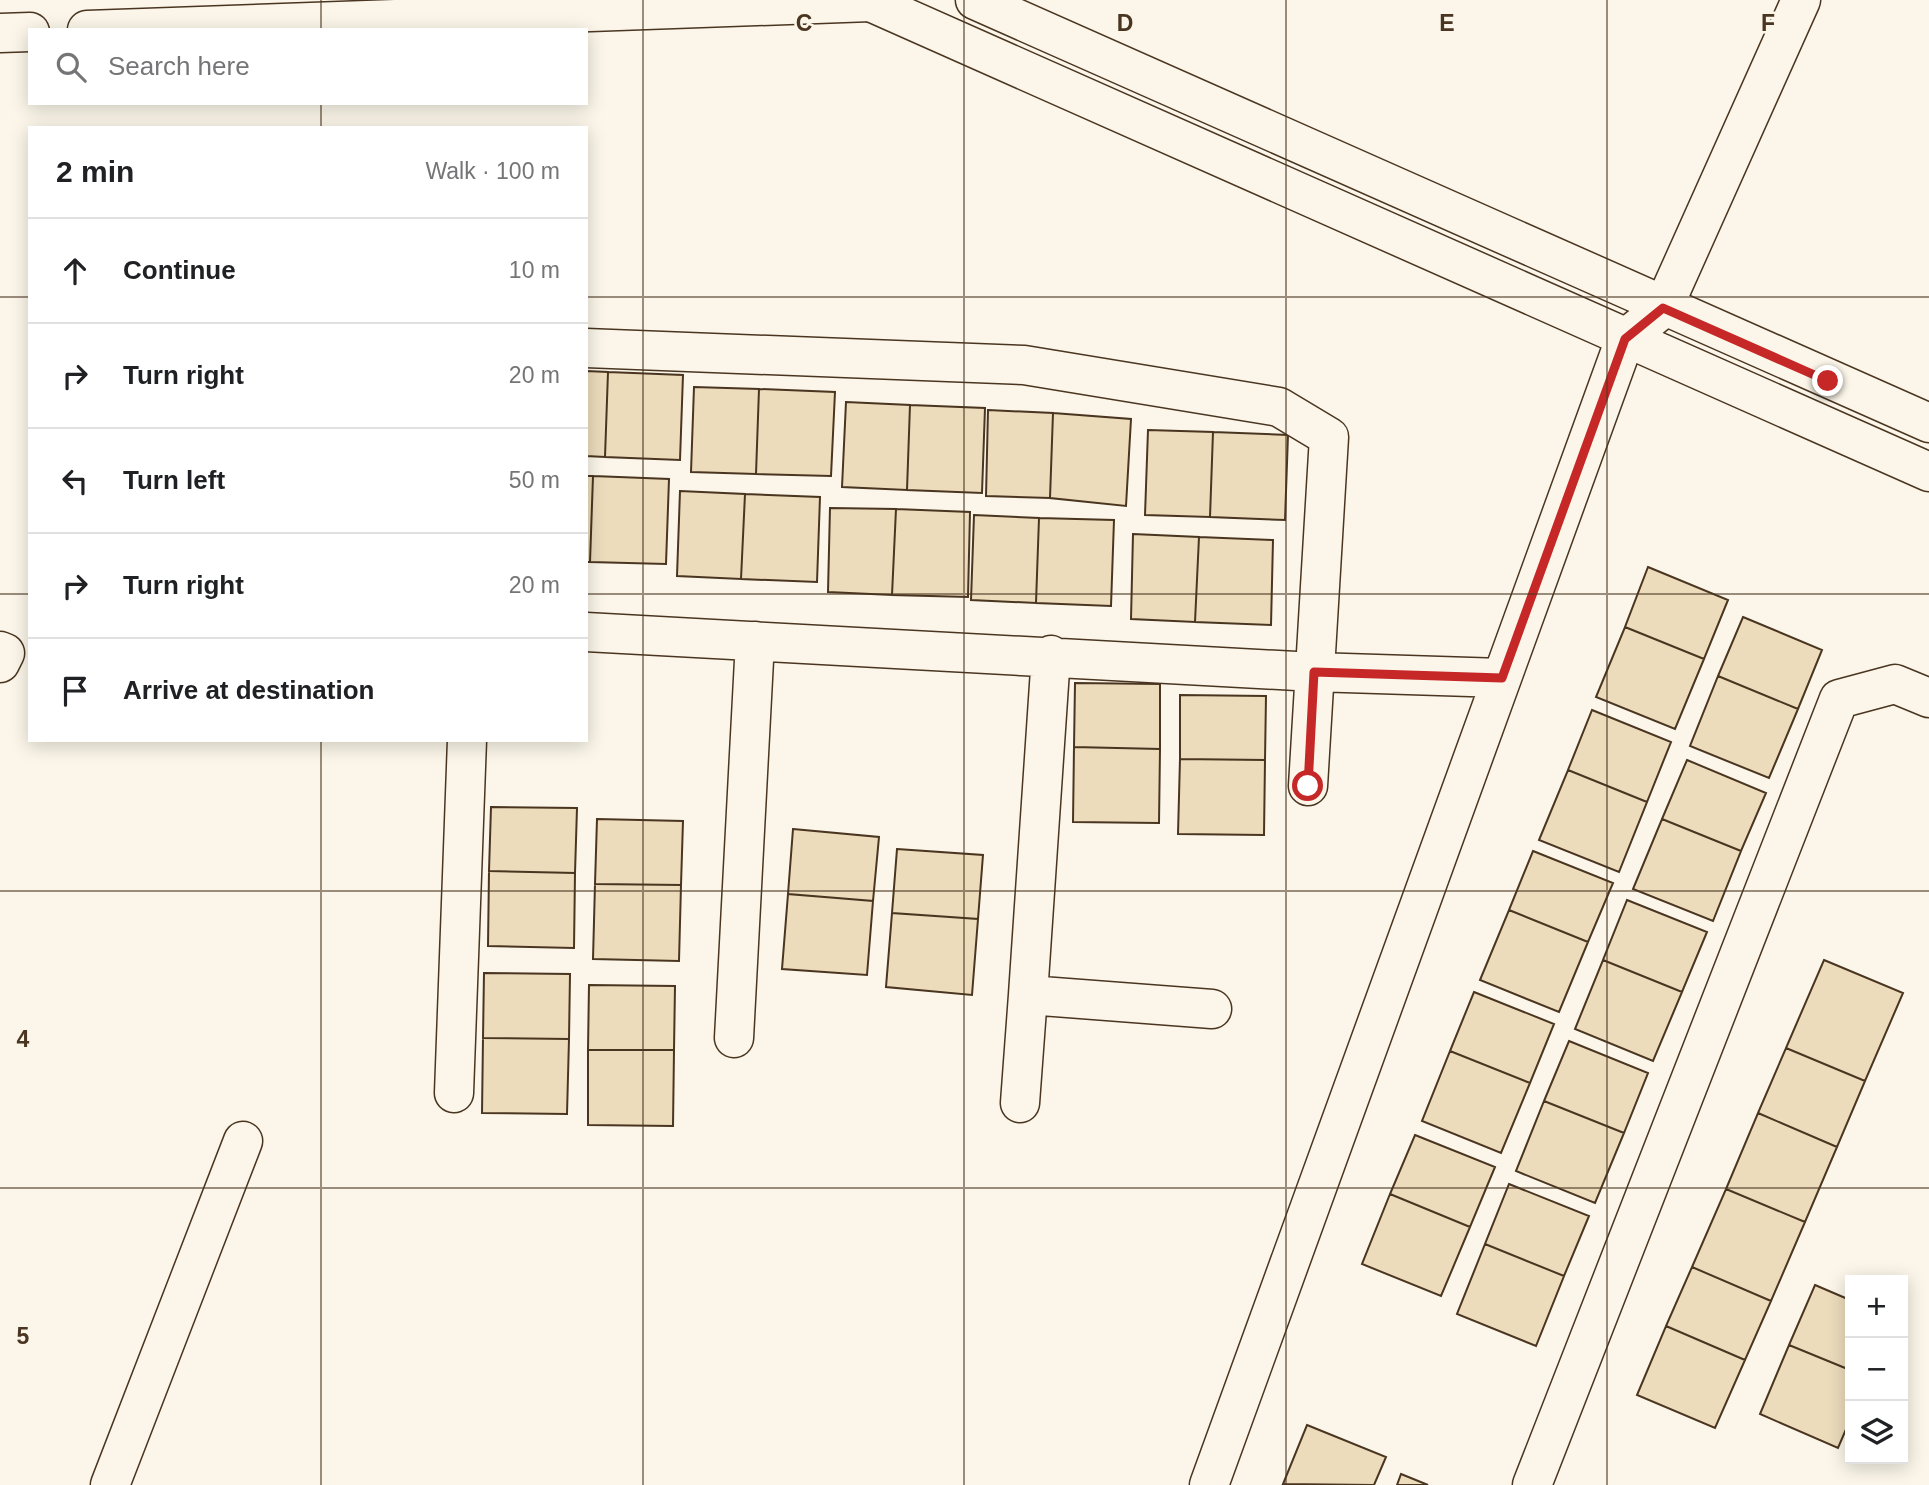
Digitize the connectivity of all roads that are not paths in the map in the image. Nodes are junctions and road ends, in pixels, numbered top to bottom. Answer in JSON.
{"nodes":[{"id":1,"x":975,"y":0,"type":"edge"},
{"id":2,"x":1801,"y":0,"type":"edge"},
{"id":3,"x":869,"y":1,"type":"edge"},
{"id":4,"x":141,"y":28,"type":"edge"},
{"id":5,"x":28,"y":32,"type":"edge"},
{"id":6,"x":0,"y":33,"type":"edge"},
{"id":7,"x":1663,"y":308,"type":"junction"},
{"id":8,"x":1625,"y":339,"type":"junction"},
{"id":9,"x":588,"y":348,"type":"edge"},
{"id":10,"x":1929,"y":424,"type":"edge"},
{"id":11,"x":1929,"y":472,"type":"edge"},
{"id":12,"x":588,"y":632,"type":"edge"},
{"id":13,"x":755,"y":640,"type":"junction"},
{"id":14,"x":0,"y":651,"type":"edge"},
{"id":15,"x":1051,"y":655,"type":"junction"},
{"id":16,"x":0,"y":663,"type":"edge"},
{"id":17,"x":1314,"y":672,"type":"junction"},
{"id":18,"x":1502,"y":678,"type":"junction"},
{"id":19,"x":1929,"y":698,"type":"edge"},
{"id":20,"x":467,"y":742,"type":"edge"},
{"id":21,"x":1308,"y":786,"type":"dead end"},
{"id":22,"x":1028,"y":995,"type":"junction"},
{"id":23,"x":1212,"y":1009,"type":"dead end"},
{"id":24,"x":734,"y":1038,"type":"dead end"},
{"id":25,"x":454,"y":1093,"type":"dead end"},
{"id":26,"x":1020,"y":1103,"type":"dead end"},
{"id":27,"x":243,"y":1141,"type":"dead end"},
{"id":28,"x":110,"y":1485,"type":"edge"},
{"id":29,"x":1209,"y":1485,"type":"edge"},
{"id":30,"x":1532,"y":1485,"type":"edge"}],
"edges":[{"from":1,"to":7,"type":"street"},
{"from":2,"to":7,"type":"street"},
{"from":3,"to":4,"type":"street"},
{"from":3,"to":8,"type":"street"},
{"from":5,"to":6,"type":"street"},
{"from":7,"to":8,"type":"street"},
{"from":7,"to":10,"type":"street"},
{"from":8,"to":11,"type":"street"},
{"from":8,"to":18,"type":"street"},
{"from":9,"to":17,"type":"street"},
{"from":12,"to":13,"type":"street"},
{"from":13,"to":15,"type":"street"},
{"from":13,"to":24,"type":"street"},
{"from":14,"to":16,"type":"street"},
{"from":15,"to":17,"type":"street"},
{"from":15,"to":22,"type":"street"},
{"from":17,"to":18,"type":"street"},
{"from":17,"to":21,"type":"street"},
{"from":18,"to":29,"type":"street"},
{"from":19,"to":30,"type":"street"},
{"from":20,"to":25,"type":"street"},
{"from":22,"to":23,"type":"street"},
{"from":22,"to":26,"type":"street"},
{"from":27,"to":28,"type":"street"}]}
